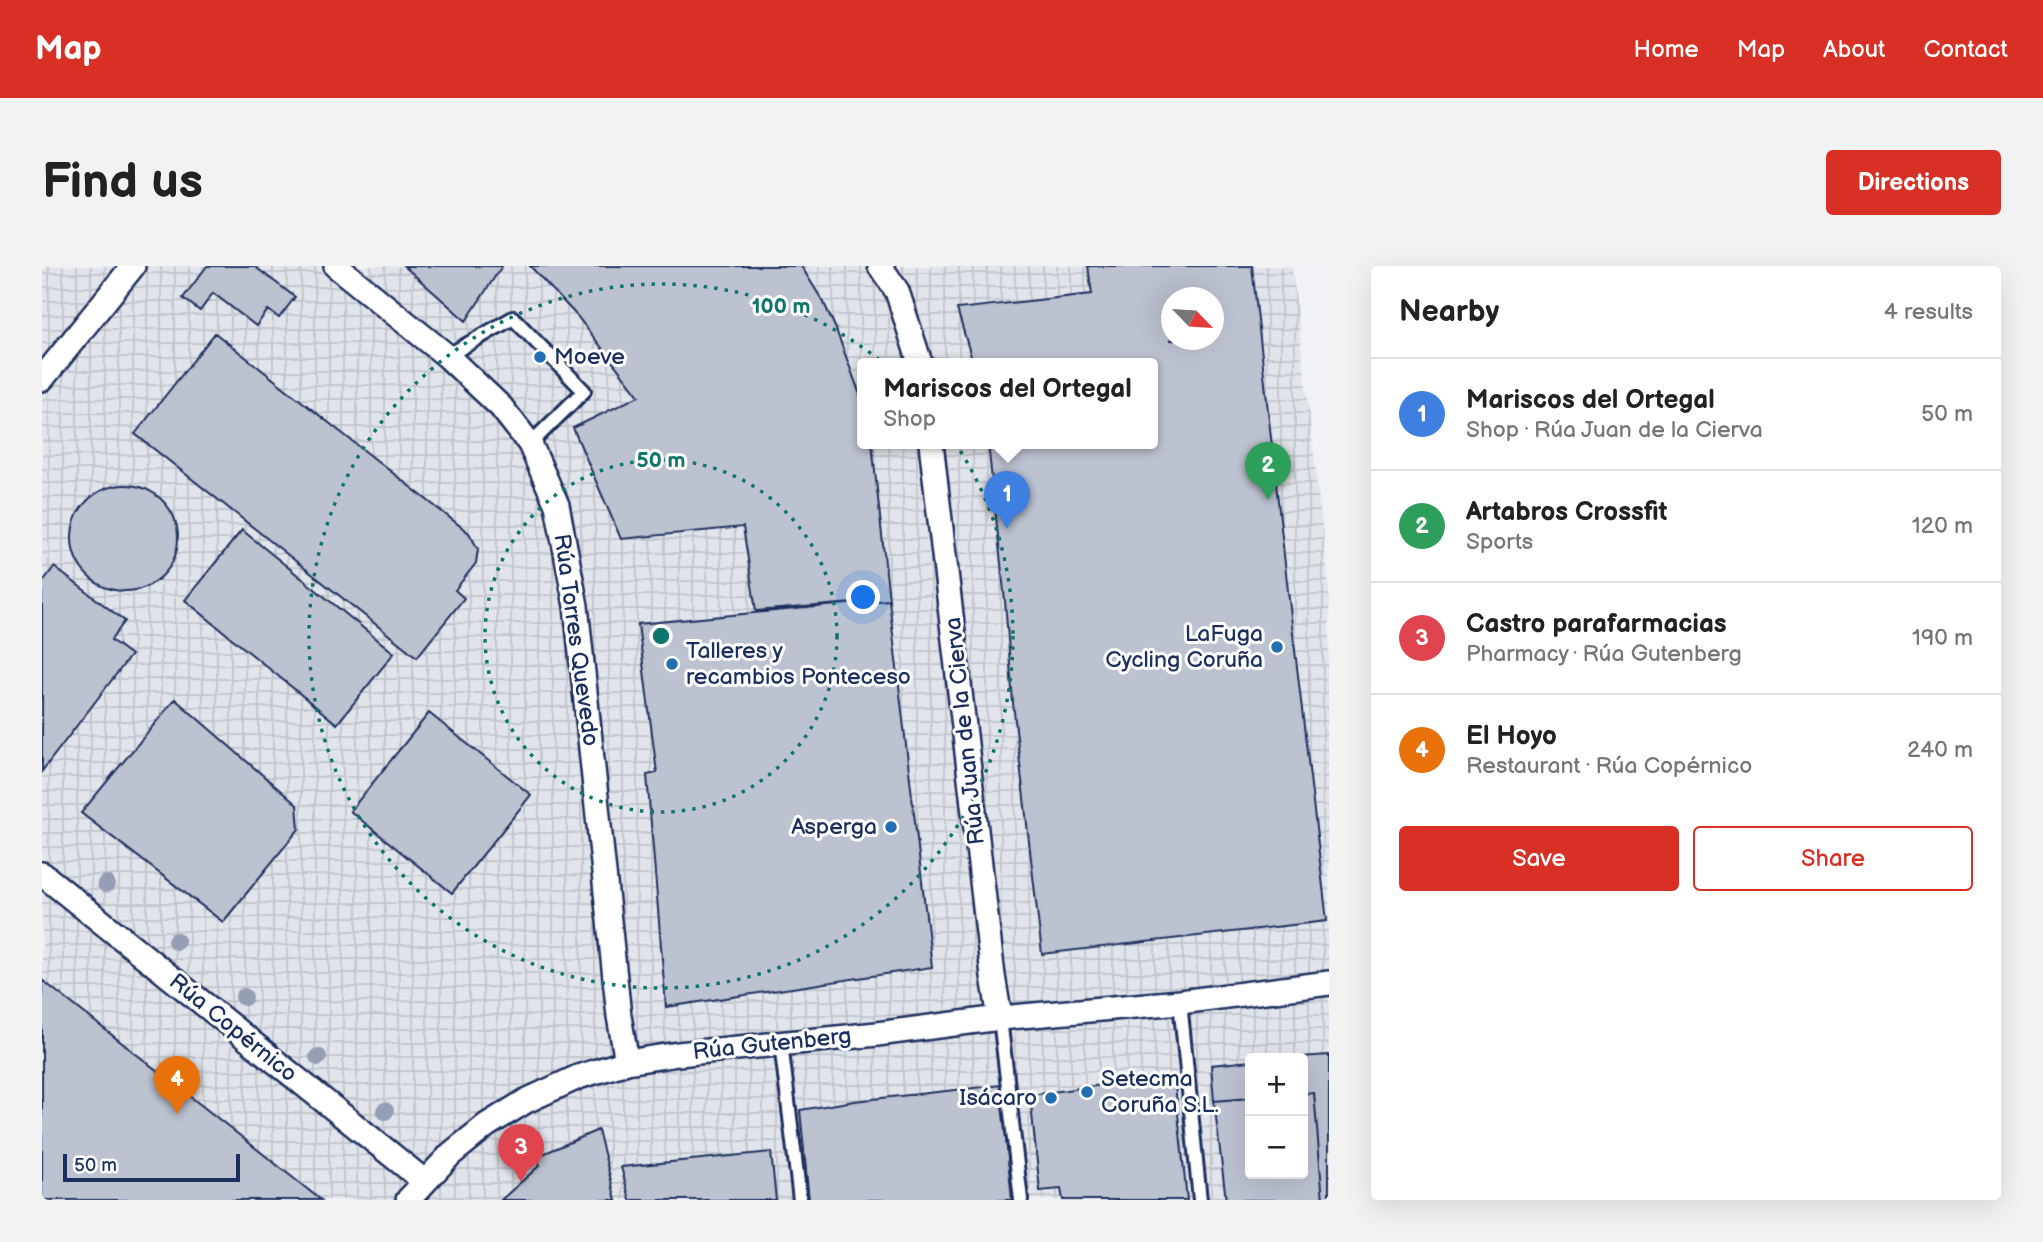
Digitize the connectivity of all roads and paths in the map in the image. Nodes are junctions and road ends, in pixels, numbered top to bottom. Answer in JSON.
{"nodes":[{"id":1,"x":133,"y":266,"type":"edge"},
{"id":2,"x":336,"y":266,"type":"edge"},
{"id":3,"x":880,"y":266,"type":"edge"},
{"id":4,"x":447,"y":356,"type":"junction"},
{"id":5,"x":918,"y":358,"type":"edge"},
{"id":6,"x":42,"y":379,"type":"edge"},
{"id":7,"x":530,"y":444,"type":"junction"},
{"id":8,"x":933,"y":449,"type":"edge"},
{"id":9,"x":42,"y":874,"type":"edge"},
{"id":10,"x":1329,"y":983,"type":"edge"},
{"id":11,"x":1180,"y":1002,"type":"junction"},
{"id":12,"x":1000,"y":1018,"type":"junction"},
{"id":13,"x":780,"y":1043,"type":"junction"},
{"id":14,"x":626,"y":1062,"type":"junction"},
{"id":15,"x":424,"y":1181,"type":"junction"},
{"id":16,"x":408,"y":1200,"type":"edge"},
{"id":17,"x":800,"y":1200,"type":"edge"},
{"id":18,"x":1021,"y":1200,"type":"edge"},
{"id":19,"x":1200,"y":1200,"type":"edge"}],
"edges":[{"from":1,"to":6,"type":"street"},
{"from":2,"to":4,"type":"street","name":"Rúa Torres Quevedo"},
{"from":3,"to":5,"type":"street"},
{"from":4,"to":7,"type":"street","name":"Rúa Torres Quevedo"},
{"from":4,"to":7,"type":"lane"},
{"from":7,"to":14,"type":"street","name":"Rúa Torres Quevedo"},
{"from":8,"to":12,"type":"street","name":"Rúa Juan de la Cierva"},
{"from":9,"to":15,"type":"street","name":"Rúa Copérnico"},
{"from":10,"to":11,"type":"street","name":"Rúa Gutenberg"},
{"from":11,"to":12,"type":"street","name":"Rúa Gutenberg"},
{"from":11,"to":19,"type":"lane"},
{"from":12,"to":13,"type":"street","name":"Rúa Gutenberg"},
{"from":12,"to":18,"type":"lane"},
{"from":13,"to":14,"type":"street","name":"Rúa Gutenberg"},
{"from":13,"to":17,"type":"lane"},
{"from":14,"to":15,"type":"street","name":"Rúa Gutenberg"},
{"from":15,"to":16,"type":"street","name":"Rúa Gutenberg"}]}
